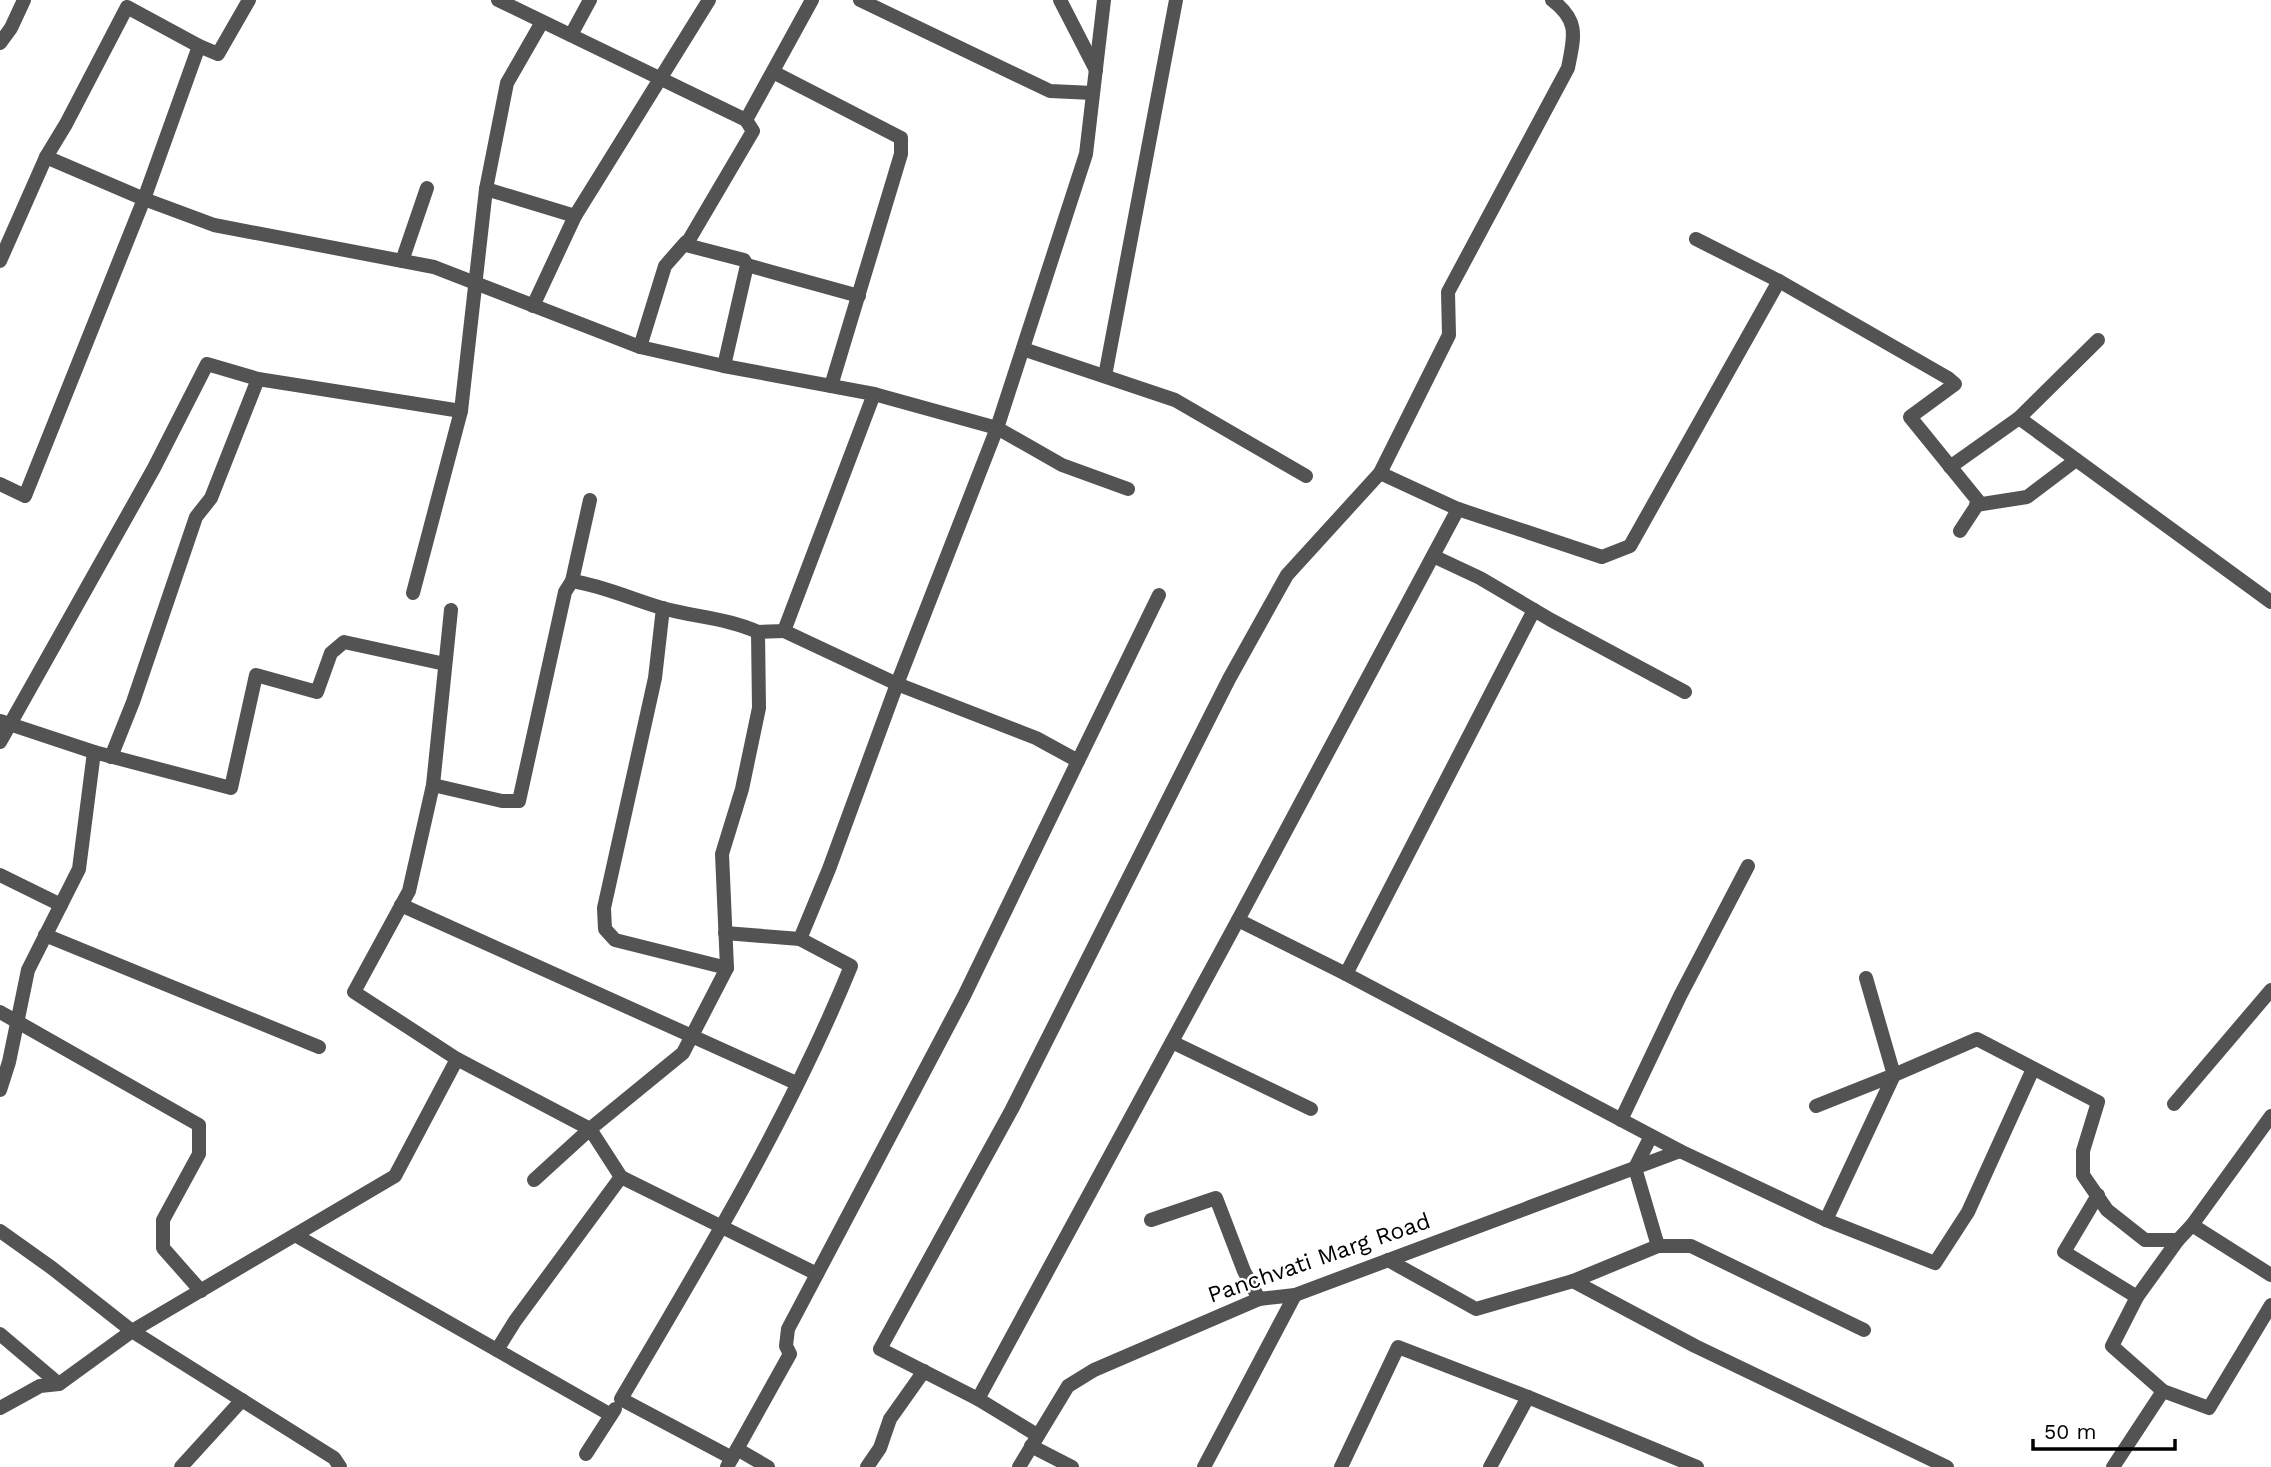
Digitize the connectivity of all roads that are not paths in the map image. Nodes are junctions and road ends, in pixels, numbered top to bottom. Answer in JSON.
{"nodes":[{"id":1,"x":24,"y":0,"type":"edge"},
{"id":2,"x":249,"y":0,"type":"edge"},
{"id":3,"x":498,"y":0,"type":"edge"},
{"id":4,"x":590,"y":0,"type":"edge"},
{"id":5,"x":709,"y":0,"type":"edge"},
{"id":6,"x":812,"y":0,"type":"edge"},
{"id":7,"x":860,"y":0,"type":"edge"},
{"id":8,"x":1060,"y":0,"type":"edge"},
{"id":9,"x":1104,"y":0,"type":"edge"},
{"id":10,"x":1175,"y":0,"type":"edge"},
{"id":11,"x":1552,"y":0,"type":"edge"},
{"id":12,"x":1570,"y":5,"type":"edge"},
{"id":13,"x":542,"y":22,"type":"junction"},
{"id":14,"x":571,"y":35,"type":"junction"},
{"id":15,"x":0,"y":43,"type":"edge"},
{"id":16,"x":199,"y":46,"type":"junction"},
{"id":17,"x":1096,"y":70,"type":"junction"},
{"id":18,"x":773,"y":72,"type":"junction"},
{"id":19,"x":662,"y":79,"type":"junction"},
{"id":20,"x":1093,"y":93,"type":"junction"},
{"id":21,"x":746,"y":120,"type":"junction"},
{"id":22,"x":46,"y":157,"type":"junction"},
{"id":23,"x":427,"y":188,"type":"dead end"},
{"id":24,"x":486,"y":189,"type":"junction"},
{"id":25,"x":144,"y":199,"type":"junction"},
{"id":26,"x":575,"y":216,"type":"junction"},
{"id":27,"x":1696,"y":239,"type":"dead end"},
{"id":28,"x":686,"y":242,"type":"junction"},
{"id":29,"x":0,"y":261,"type":"edge"},
{"id":30,"x":402,"y":261,"type":"junction"},
{"id":31,"x":747,"y":265,"type":"junction"},
{"id":32,"x":1779,"y":281,"type":"junction"},
{"id":33,"x":477,"y":285,"type":"junction"},
{"id":34,"x":859,"y":296,"type":"junction"},
{"id":35,"x":533,"y":306,"type":"junction"},
{"id":36,"x":2098,"y":340,"type":"dead end"},
{"id":37,"x":640,"y":347,"type":"junction"},
{"id":38,"x":1023,"y":349,"type":"junction"},
{"id":39,"x":724,"y":366,"type":"junction"},
{"id":40,"x":1105,"y":376,"type":"junction"},
{"id":41,"x":258,"y":379,"type":"junction"},
{"id":42,"x":831,"y":386,"type":"junction"},
{"id":43,"x":874,"y":394,"type":"junction"},
{"id":44,"x":461,"y":411,"type":"junction"},
{"id":45,"x":2019,"y":418,"type":"junction"},
{"id":46,"x":997,"y":428,"type":"junction"},
{"id":47,"x":2076,"y":460,"type":"junction"},
{"id":48,"x":1950,"y":467,"type":"junction"},
{"id":49,"x":1380,"y":473,"type":"junction"},
{"id":50,"x":1306,"y":476,"type":"dead end"},
{"id":51,"x":0,"y":484,"type":"edge"},
{"id":52,"x":1128,"y":489,"type":"dead end"},
{"id":53,"x":590,"y":500,"type":"dead end"},
{"id":54,"x":1976,"y":505,"type":"junction"},
{"id":55,"x":1458,"y":509,"type":"junction"},
{"id":56,"x":1960,"y":531,"type":"dead end"},
{"id":57,"x":1433,"y":556,"type":"junction"},
{"id":58,"x":572,"y":581,"type":"junction"},
{"id":59,"x":413,"y":593,"type":"dead end"},
{"id":60,"x":1159,"y":595,"type":"dead end"},
{"id":61,"x":2271,"y":602,"type":"edge"},
{"id":62,"x":663,"y":608,"type":"junction"},
{"id":63,"x":451,"y":610,"type":"dead end"},
{"id":64,"x":1534,"y":610,"type":"junction"},
{"id":65,"x":784,"y":631,"type":"junction"},
{"id":66,"x":758,"y":632,"type":"junction"},
{"id":67,"x":445,"y":664,"type":"junction"},
{"id":68,"x":897,"y":684,"type":"junction"},
{"id":69,"x":1685,"y":692,"type":"dead end"},
{"id":70,"x":5,"y":723,"type":"edge"},
{"id":71,"x":0,"y":741,"type":"edge"},
{"id":72,"x":94,"y":752,"type":"junction"},
{"id":73,"x":111,"y":757,"type":"junction"},
{"id":74,"x":1078,"y":761,"type":"junction"},
{"id":75,"x":433,"y":785,"type":"junction"},
{"id":76,"x":1748,"y":866,"type":"dead end"},
{"id":77,"x":0,"y":875,"type":"edge"},
{"id":78,"x":61,"y":905,"type":"junction"},
{"id":79,"x":401,"y":905,"type":"junction"},
{"id":80,"x":1238,"y":920,"type":"junction"},
{"id":81,"x":725,"y":933,"type":"junction"},
{"id":82,"x":45,"y":935,"type":"junction"},
{"id":83,"x":800,"y":939,"type":"junction"},
{"id":84,"x":727,"y":968,"type":"junction"},
{"id":85,"x":1346,"y":974,"type":"junction"},
{"id":86,"x":1866,"y":978,"type":"dead end"},
{"id":87,"x":2271,"y":990,"type":"edge"},
{"id":88,"x":0,"y":1012,"type":"edge"},
{"id":89,"x":18,"y":1021,"type":"junction"},
{"id":90,"x":691,"y":1037,"type":"junction"},
{"id":91,"x":1172,"y":1042,"type":"junction"},
{"id":92,"x":319,"y":1047,"type":"dead end"},
{"id":93,"x":457,"y":1059,"type":"junction"},
{"id":94,"x":2034,"y":1069,"type":"junction"},
{"id":95,"x":1894,"y":1075,"type":"junction"},
{"id":96,"x":796,"y":1083,"type":"junction"},
{"id":97,"x":0,"y":1090,"type":"edge"},
{"id":98,"x":2174,"y":1104,"type":"dead end"},
{"id":99,"x":1816,"y":1105,"type":"dead end"},
{"id":100,"x":1311,"y":1109,"type":"dead end"},
{"id":101,"x":2271,"y":1116,"type":"edge"},
{"id":102,"x":1621,"y":1120,"type":"junction"},
{"id":103,"x":590,"y":1129,"type":"junction"},
{"id":104,"x":1651,"y":1136,"type":"junction"},
{"id":105,"x":1680,"y":1152,"type":"junction"},
{"id":106,"x":1635,"y":1168,"type":"junction"},
{"id":107,"x":621,"y":1177,"type":"junction"},
{"id":108,"x":534,"y":1180,"type":"dead end"},
{"id":109,"x":2098,"y":1195,"type":"junction"},
{"id":110,"x":1151,"y":1220,"type":"dead end"},
{"id":111,"x":1826,"y":1220,"type":"junction"},
{"id":112,"x":2192,"y":1225,"type":"junction"},
{"id":113,"x":721,"y":1226,"type":"junction"},
{"id":114,"x":0,"y":1231,"type":"edge"},
{"id":115,"x":295,"y":1235,"type":"junction"},
{"id":116,"x":2178,"y":1240,"type":"junction"},
{"id":117,"x":1658,"y":1246,"type":"junction"},
{"id":118,"x":1388,"y":1260,"type":"junction"},
{"id":119,"x":817,"y":1274,"type":"junction"},
{"id":120,"x":2271,"y":1275,"type":"edge"},
{"id":121,"x":1573,"y":1281,"type":"junction"},
{"id":122,"x":201,"y":1291,"type":"junction"},
{"id":123,"x":1295,"y":1295,"type":"junction"},
{"id":124,"x":2137,"y":1297,"type":"junction"},
{"id":125,"x":1259,"y":1299,"type":"junction"},
{"id":126,"x":2271,"y":1305,"type":"edge"},
{"id":127,"x":1864,"y":1330,"type":"dead end"},
{"id":128,"x":132,"y":1331,"type":"junction"},
{"id":129,"x":0,"y":1334,"type":"edge"},
{"id":130,"x":497,"y":1350,"type":"junction"},
{"id":131,"x":924,"y":1371,"type":"junction"},
{"id":132,"x":59,"y":1384,"type":"junction"},
{"id":133,"x":2163,"y":1391,"type":"junction"},
{"id":134,"x":1528,"y":1396,"type":"junction"},
{"id":135,"x":621,"y":1399,"type":"junction"},
{"id":136,"x":978,"y":1399,"type":"junction"},
{"id":137,"x":242,"y":1400,"type":"junction"},
{"id":138,"x":0,"y":1408,"type":"edge"},
{"id":139,"x":611,"y":1415,"type":"junction"},
{"id":140,"x":1034,"y":1441,"type":"junction"},
{"id":141,"x":586,"y":1454,"type":"dead end"},
{"id":142,"x":732,"y":1458,"type":"edge"},
{"id":143,"x":181,"y":1467,"type":"edge"},
{"id":144,"x":340,"y":1467,"type":"edge"},
{"id":145,"x":768,"y":1467,"type":"edge"},
{"id":146,"x":867,"y":1467,"type":"edge"},
{"id":147,"x":1019,"y":1467,"type":"edge"},
{"id":148,"x":1072,"y":1467,"type":"edge"},
{"id":149,"x":1204,"y":1467,"type":"edge"},
{"id":150,"x":1341,"y":1467,"type":"edge"},
{"id":151,"x":1490,"y":1467,"type":"edge"},
{"id":152,"x":1697,"y":1467,"type":"edge"},
{"id":153,"x":1947,"y":1467,"type":"edge"},
{"id":154,"x":2113,"y":1467,"type":"edge"}],
"edges":[{"from":1,"to":15,"type":"street"},
{"from":2,"to":16,"type":"street"},
{"from":3,"to":13,"type":"street"},
{"from":4,"to":14,"type":"street"},
{"from":5,"to":19,"type":"street"},
{"from":6,"to":18,"type":"street"},
{"from":7,"to":20,"type":"street"},
{"from":8,"to":17,"type":"street"},
{"from":9,"to":17,"type":"street"},
{"from":10,"to":40,"type":"street"},
{"from":11,"to":12,"type":"street"},
{"from":12,"to":49,"type":"street"},
{"from":13,"to":14,"type":"street"},
{"from":13,"to":24,"type":"street"},
{"from":14,"to":19,"type":"street"},
{"from":16,"to":22,"type":"street"},
{"from":16,"to":25,"type":"street"},
{"from":17,"to":20,"type":"street"},
{"from":18,"to":21,"type":"street"},
{"from":18,"to":34,"type":"street"},
{"from":19,"to":21,"type":"street"},
{"from":19,"to":26,"type":"street"},
{"from":20,"to":38,"type":"street"},
{"from":21,"to":28,"type":"street"},
{"from":22,"to":25,"type":"street"},
{"from":22,"to":29,"type":"street"},
{"from":23,"to":30,"type":"street"},
{"from":24,"to":26,"type":"street"},
{"from":24,"to":33,"type":"street"},
{"from":25,"to":30,"type":"street"},
{"from":25,"to":51,"type":"street"},
{"from":26,"to":35,"type":"street"},
{"from":27,"to":32,"type":"street"},
{"from":28,"to":31,"type":"street"},
{"from":28,"to":37,"type":"street"},
{"from":30,"to":33,"type":"street"},
{"from":31,"to":34,"type":"street"},
{"from":31,"to":39,"type":"street"},
{"from":32,"to":48,"type":"street"},
{"from":32,"to":55,"type":"street"},
{"from":33,"to":35,"type":"street"},
{"from":33,"to":44,"type":"street"},
{"from":34,"to":42,"type":"street"},
{"from":35,"to":37,"type":"street"},
{"from":36,"to":45,"type":"street"},
{"from":37,"to":39,"type":"street"},
{"from":38,"to":40,"type":"street"},
{"from":38,"to":46,"type":"street"},
{"from":39,"to":42,"type":"street"},
{"from":40,"to":50,"type":"street"},
{"from":41,"to":44,"type":"street"},
{"from":41,"to":70,"type":"street"},
{"from":41,"to":73,"type":"street"},
{"from":42,"to":43,"type":"street"},
{"from":43,"to":46,"type":"street"},
{"from":43,"to":65,"type":"street"},
{"from":44,"to":59,"type":"street"},
{"from":45,"to":47,"type":"street"},
{"from":45,"to":48,"type":"street"},
{"from":46,"to":52,"type":"street"},
{"from":46,"to":68,"type":"street"},
{"from":47,"to":54,"type":"street"},
{"from":47,"to":61,"type":"street"},
{"from":48,"to":54,"type":"street"},
{"from":49,"to":55,"type":"street"},
{"from":49,"to":131,"type":"street"},
{"from":53,"to":58,"type":"street"},
{"from":54,"to":56,"type":"street"},
{"from":55,"to":57,"type":"street"},
{"from":57,"to":64,"type":"street"},
{"from":57,"to":80,"type":"street"},
{"from":58,"to":62,"type":"street"},
{"from":58,"to":75,"type":"street"},
{"from":60,"to":74,"type":"street"},
{"from":62,"to":66,"type":"street"},
{"from":62,"to":84,"type":"street"},
{"from":63,"to":67,"type":"street"},
{"from":64,"to":69,"type":"street"},
{"from":64,"to":85,"type":"street"},
{"from":65,"to":66,"type":"street"},
{"from":65,"to":68,"type":"street"},
{"from":66,"to":81,"type":"street"},
{"from":67,"to":73,"type":"street"},
{"from":67,"to":75,"type":"street"},
{"from":68,"to":74,"type":"street"},
{"from":68,"to":83,"type":"street"},
{"from":70,"to":71,"type":"street"},
{"from":70,"to":72,"type":"street"},
{"from":72,"to":73,"type":"street"},
{"from":72,"to":78,"type":"street"},
{"from":74,"to":119,"type":"street"},
{"from":75,"to":79,"type":"street"},
{"from":76,"to":102,"type":"street"},
{"from":77,"to":78,"type":"street"},
{"from":78,"to":82,"type":"street"},
{"from":79,"to":90,"type":"street"},
{"from":79,"to":93,"type":"street"},
{"from":80,"to":85,"type":"street"},
{"from":80,"to":91,"type":"street"},
{"from":81,"to":83,"type":"street"},
{"from":81,"to":84,"type":"street"},
{"from":82,"to":89,"type":"street"},
{"from":82,"to":92,"type":"street"},
{"from":83,"to":96,"type":"street"},
{"from":84,"to":90,"type":"street"},
{"from":85,"to":102,"type":"street"},
{"from":86,"to":95,"type":"street"},
{"from":87,"to":98,"type":"street"},
{"from":88,"to":89,"type":"street"},
{"from":89,"to":97,"type":"street"},
{"from":89,"to":122,"type":"street"},
{"from":90,"to":96,"type":"street"},
{"from":90,"to":103,"type":"street"},
{"from":91,"to":100,"type":"street"},
{"from":91,"to":136,"type":"street"},
{"from":93,"to":103,"type":"street"},
{"from":93,"to":115,"type":"street"},
{"from":94,"to":95,"type":"street"},
{"from":94,"to":109,"type":"street"},
{"from":94,"to":111,"type":"street"},
{"from":95,"to":99,"type":"street"},
{"from":95,"to":111,"type":"street"},
{"from":96,"to":113,"type":"street"},
{"from":101,"to":112,"type":"street"},
{"from":102,"to":104,"type":"street"},
{"from":103,"to":107,"type":"street"},
{"from":103,"to":108,"type":"street"},
{"from":104,"to":105,"type":"street"},
{"from":104,"to":106,"type":"street"},
{"from":105,"to":106,"type":"street","name":"Panchvati Marg Road"},
{"from":105,"to":111,"type":"street"},
{"from":106,"to":117,"type":"street"},
{"from":106,"to":118,"type":"street","name":"Panchvati Marg Road"},
{"from":107,"to":113,"type":"street"},
{"from":107,"to":130,"type":"street"},
{"from":109,"to":116,"type":"street"},
{"from":109,"to":124,"type":"street"},
{"from":110,"to":125,"type":"street"},
{"from":112,"to":116,"type":"street"},
{"from":112,"to":120,"type":"street"},
{"from":113,"to":119,"type":"street"},
{"from":113,"to":135,"type":"street"},
{"from":114,"to":128,"type":"street"},
{"from":115,"to":122,"type":"street"},
{"from":115,"to":130,"type":"street"},
{"from":116,"to":124,"type":"street"},
{"from":117,"to":121,"type":"street"},
{"from":117,"to":127,"type":"street"},
{"from":118,"to":121,"type":"street"},
{"from":118,"to":123,"type":"street","name":"Panchvati Marg Road"},
{"from":119,"to":142,"type":"street"},
{"from":121,"to":153,"type":"street"},
{"from":122,"to":128,"type":"street"},
{"from":123,"to":125,"type":"street","name":"Panchvati Marg Road"},
{"from":123,"to":149,"type":"street"},
{"from":124,"to":133,"type":"street"},
{"from":125,"to":140,"type":"street","name":"Panchvati Marg Road"},
{"from":126,"to":133,"type":"street"},
{"from":128,"to":132,"type":"street"},
{"from":128,"to":137,"type":"street"},
{"from":129,"to":132,"type":"street"},
{"from":130,"to":139,"type":"street"},
{"from":131,"to":136,"type":"street"},
{"from":131,"to":146,"type":"street"},
{"from":132,"to":138,"type":"street"},
{"from":133,"to":154,"type":"street"},
{"from":134,"to":150,"type":"street"},
{"from":134,"to":151,"type":"street"},
{"from":134,"to":152,"type":"street"},
{"from":135,"to":139,"type":"street"},
{"from":135,"to":142,"type":"street"},
{"from":136,"to":140,"type":"street"},
{"from":137,"to":143,"type":"street"},
{"from":137,"to":144,"type":"street"},
{"from":139,"to":141,"type":"street"},
{"from":140,"to":147,"type":"street","name":"Panchvati Marg Road"},
{"from":140,"to":148,"type":"street"},
{"from":142,"to":145,"type":"street"}]}
